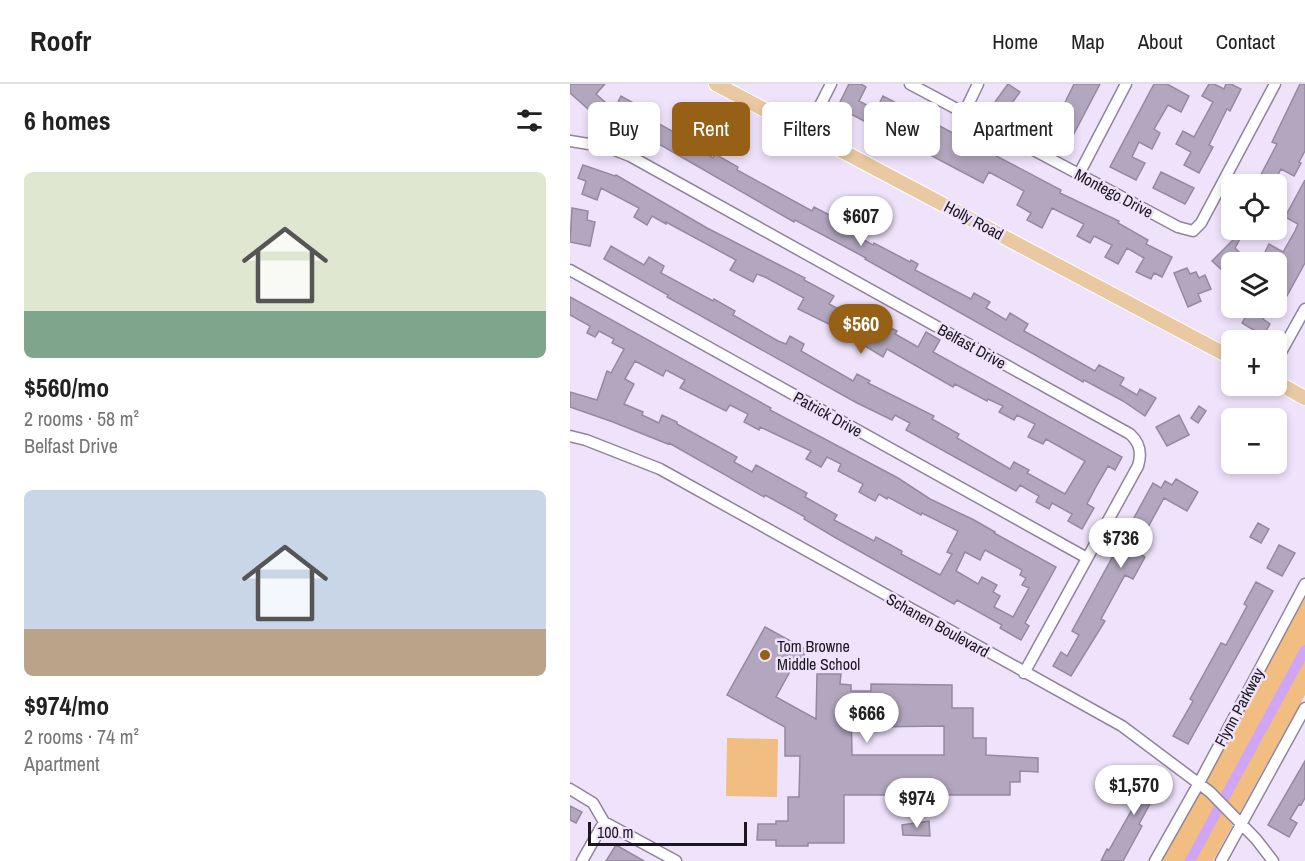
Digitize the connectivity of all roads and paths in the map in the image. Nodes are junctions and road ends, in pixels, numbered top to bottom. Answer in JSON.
{"nodes":[{"id":1,"x":716,"y":84,"type":"edge"},
{"id":2,"x":831,"y":84,"type":"edge"},
{"id":3,"x":910,"y":84,"type":"edge"},
{"id":4,"x":978,"y":84,"type":"edge"},
{"id":5,"x":1126,"y":84,"type":"edge"},
{"id":6,"x":1275,"y":84,"type":"edge"},
{"id":7,"x":822,"y":102,"type":"edge"},
{"id":8,"x":969,"y":102,"type":"edge"},
{"id":9,"x":952,"y":107,"type":"edge"},
{"id":10,"x":762,"y":108,"type":"edge"},
{"id":11,"x":570,"y":141,"type":"edge"},
{"id":12,"x":852,"y":155,"type":"edge"},
{"id":13,"x":1045,"y":156,"type":"edge"},
{"id":14,"x":1079,"y":174,"type":"junction"},
{"id":15,"x":570,"y":270,"type":"edge"},
{"id":16,"x":1305,"y":309,"type":"edge"},
{"id":17,"x":1287,"y":341,"type":"edge"},
{"id":18,"x":1221,"y":352,"type":"edge"},
{"id":19,"x":1287,"y":388,"type":"edge"},
{"id":20,"x":1305,"y":398,"type":"edge"},
{"id":21,"x":570,"y":436,"type":"edge"},
{"id":22,"x":1087,"y":558,"type":"junction"},
{"id":23,"x":1305,"y":584,"type":"edge"},
{"id":24,"x":1024,"y":673,"type":"junction"},
{"id":25,"x":1305,"y":708,"type":"edge"},
{"id":26,"x":1199,"y":783,"type":"junction"},
{"id":27,"x":570,"y":789,"type":"edge"},
{"id":28,"x":604,"y":822,"type":"junction"},
{"id":29,"x":1241,"y":824,"type":"junction"},
{"id":30,"x":582,"y":861,"type":"edge"},
{"id":31,"x":676,"y":861,"type":"edge"},
{"id":32,"x":1155,"y":861,"type":"edge"},
{"id":33,"x":1221,"y":861,"type":"edge"},
{"id":34,"x":1273,"y":861,"type":"edge"}],
"edges":[{"from":1,"to":10,"type":"main road","name":"Holly Road"},
{"from":2,"to":7,"type":"street"},
{"from":3,"to":9,"type":"street","name":"Montego Drive"},
{"from":4,"to":8,"type":"street"},
{"from":5,"to":14,"type":"street"},
{"from":6,"to":14,"type":"street","name":"Montego Drive"},
{"from":11,"to":22,"type":"street","name":"Belfast Drive"},
{"from":12,"to":18,"type":"main road","name":"Holly Road"},
{"from":13,"to":14,"type":"street","name":"Montego Drive"},
{"from":15,"to":22,"type":"street","name":"Patrick Drive"},
{"from":16,"to":17,"type":"street"},
{"from":19,"to":20,"type":"main road"},
{"from":21,"to":24,"type":"street","name":"Schanen Boulevard"},
{"from":22,"to":24,"type":"street","name":"Belfast Drive"},
{"from":23,"to":26,"type":"street","name":"Flynn Parkway"},
{"from":24,"to":26,"type":"street","name":"Schanen Boulevard"},
{"from":25,"to":29,"type":"street"},
{"from":26,"to":29,"type":"street","name":"Schanen Boulevard"},
{"from":26,"to":32,"type":"street","name":"Flynn Parkway"},
{"from":27,"to":28,"type":"street"},
{"from":28,"to":30,"type":"street"},
{"from":28,"to":31,"type":"street"},
{"from":29,"to":33,"type":"street"},
{"from":29,"to":34,"type":"street","name":"Schanen Boulevard"}]}
